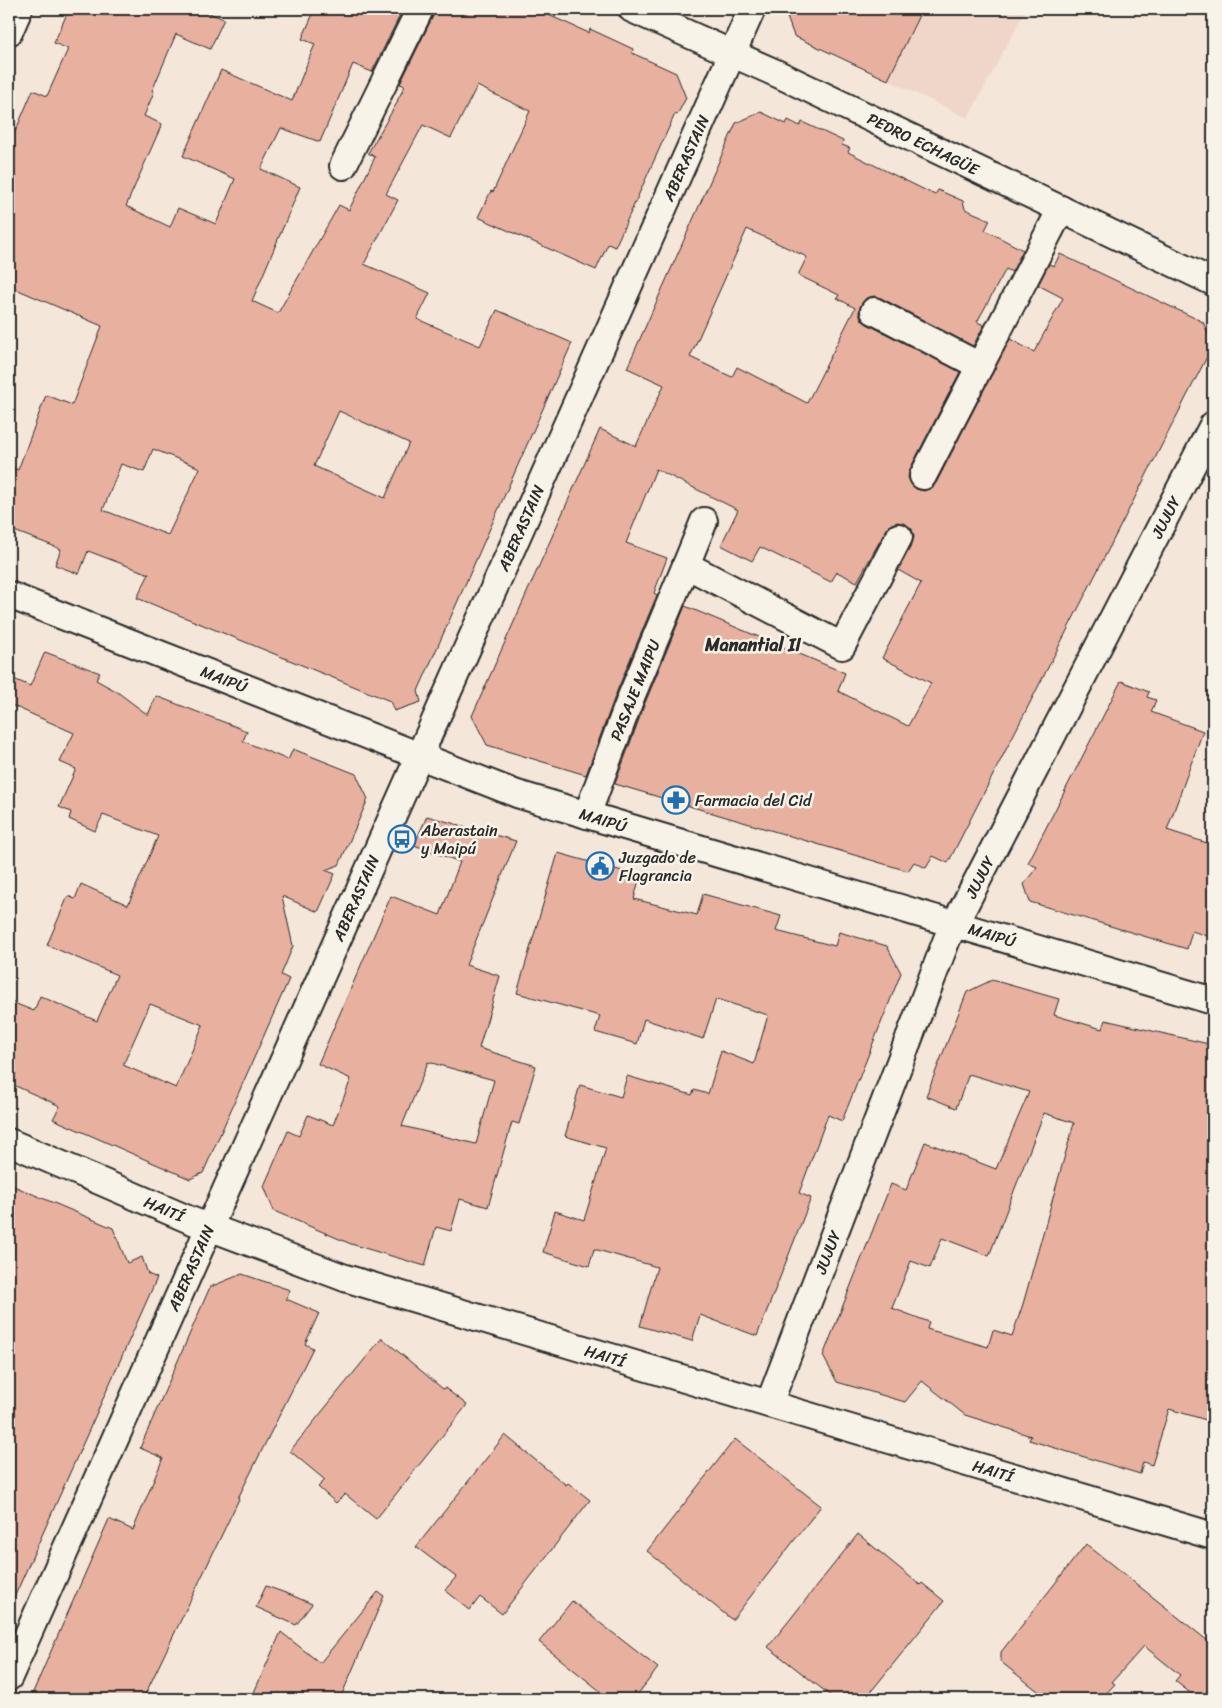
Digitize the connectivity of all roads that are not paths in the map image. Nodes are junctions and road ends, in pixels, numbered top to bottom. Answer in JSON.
{"nodes":[{"id":1,"x":19,"y":9,"type":"edge"},
{"id":2,"x":420,"y":9,"type":"edge"},
{"id":3,"x":632,"y":9,"type":"edge"},
{"id":4,"x":752,"y":9,"type":"edge"},
{"id":5,"x":9,"y":32,"type":"edge"},
{"id":6,"x":732,"y":53,"type":"junction"},
{"id":7,"x":342,"y":166,"type":"dead end"},
{"id":8,"x":1061,"y":209,"type":"junction"},
{"id":9,"x":1213,"y":282,"type":"edge"},
{"id":10,"x":874,"y":311,"type":"dead end"},
{"id":11,"x":980,"y":366,"type":"junction"},
{"id":12,"x":1213,"y":425,"type":"edge"},
{"id":13,"x":923,"y":476,"type":"dead end"},
{"id":14,"x":704,"y":521,"type":"dead end"},
{"id":15,"x":898,"y":537,"type":"dead end"},
{"id":16,"x":686,"y":565,"type":"junction"},
{"id":17,"x":9,"y":594,"type":"edge"},
{"id":18,"x":420,"y":755,"type":"junction"},
{"id":19,"x":587,"y":815,"type":"junction"},
{"id":20,"x":955,"y":924,"type":"junction"},
{"id":21,"x":1213,"y":1001,"type":"edge"},
{"id":22,"x":9,"y":1142,"type":"edge"},
{"id":23,"x":209,"y":1227,"type":"junction"},
{"id":24,"x":769,"y":1404,"type":"junction"},
{"id":25,"x":1213,"y":1536,"type":"edge"},
{"id":26,"x":9,"y":1677,"type":"edge"}],
"edges":[{"from":1,"to":5,"type":"street"},
{"from":2,"to":7,"type":"street"},
{"from":3,"to":6,"type":"street","name":"PEDRO ECHAGÜE"},
{"from":4,"to":6,"type":"street","name":"ABERASTAIN"},
{"from":6,"to":8,"type":"street","name":"PEDRO ECHAGÜE"},
{"from":6,"to":18,"type":"street","name":"ABERASTAIN"},
{"from":8,"to":9,"type":"street","name":"PEDRO ECHAGÜE"},
{"from":8,"to":11,"type":"street"},
{"from":10,"to":11,"type":"street"},
{"from":11,"to":13,"type":"street"},
{"from":12,"to":20,"type":"street","name":"JUJUY"},
{"from":14,"to":16,"type":"street","name":"PASAJE MAIPU"},
{"from":15,"to":16,"type":"street"},
{"from":16,"to":19,"type":"street","name":"PASAJE MAIPU"},
{"from":17,"to":18,"type":"street","name":"MAIPÚ"},
{"from":18,"to":19,"type":"street","name":"MAIPÚ"},
{"from":18,"to":23,"type":"street","name":"ABERASTAIN"},
{"from":19,"to":20,"type":"street","name":"MAIPÚ"},
{"from":20,"to":21,"type":"street","name":"MAIPÚ"},
{"from":20,"to":24,"type":"street","name":"JUJUY"},
{"from":22,"to":23,"type":"street","name":"HAITÍ"},
{"from":23,"to":24,"type":"street","name":"HAITÍ"},
{"from":23,"to":26,"type":"street","name":"ABERASTAIN"},
{"from":24,"to":25,"type":"street","name":"HAITÍ"}]}
